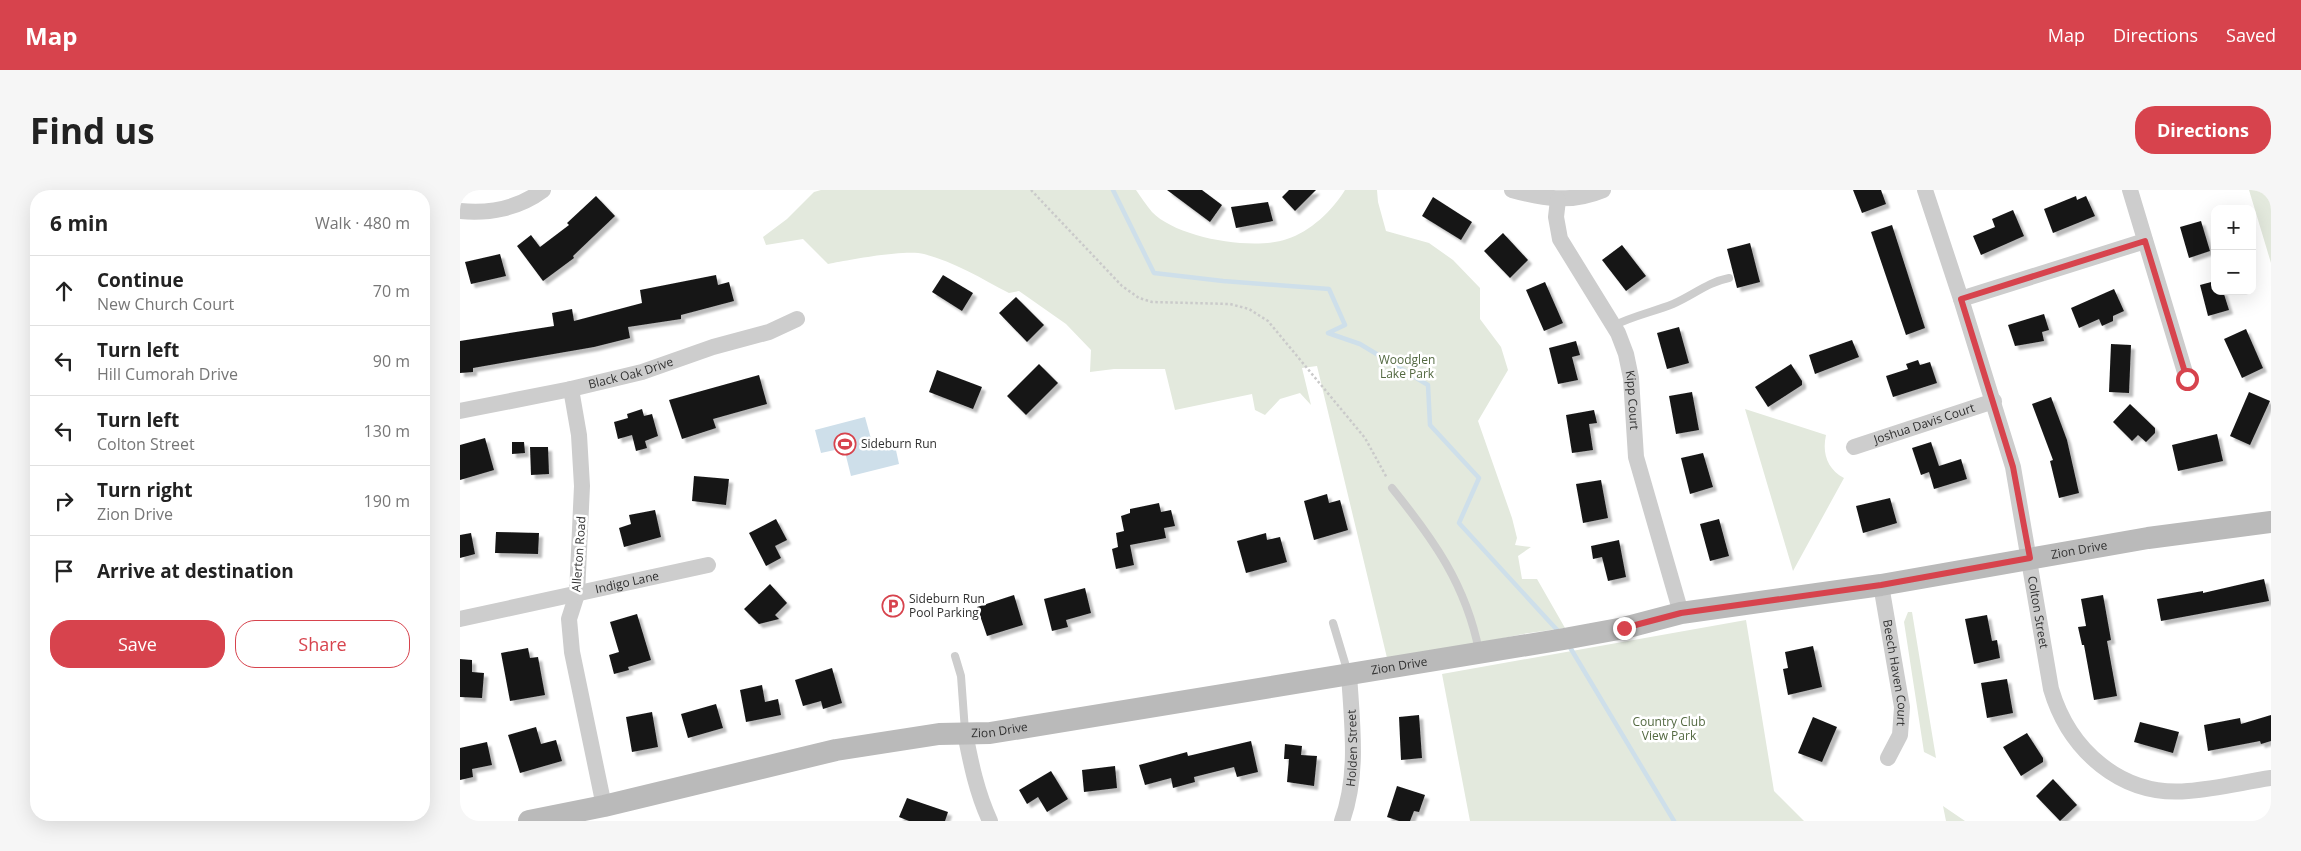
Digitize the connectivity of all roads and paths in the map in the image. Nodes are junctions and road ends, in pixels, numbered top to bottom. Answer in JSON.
{"nodes":[{"id":1,"x":543,"y":190,"type":"edge"},
{"id":2,"x":1031,"y":190,"type":"edge"},
{"id":3,"x":1512,"y":190,"type":"edge"},
{"id":4,"x":1603,"y":190,"type":"edge"},
{"id":5,"x":1924,"y":190,"type":"edge"},
{"id":6,"x":2130,"y":190,"type":"edge"},
{"id":7,"x":1558,"y":200,"type":"junction"},
{"id":8,"x":460,"y":211,"type":"edge"},
{"id":9,"x":2145,"y":241,"type":"junction"},
{"id":10,"x":1730,"y":278,"type":"dead end"},
{"id":11,"x":1961,"y":299,"type":"junction"},
{"id":12,"x":797,"y":319,"type":"dead end"},
{"id":13,"x":1613,"y":326,"type":"junction"},
{"id":14,"x":2187,"y":379,"type":"dead end"},
{"id":15,"x":571,"y":389,"type":"junction"},
{"id":16,"x":1994,"y":401,"type":"junction"},
{"id":17,"x":460,"y":410,"type":"edge"},
{"id":18,"x":1854,"y":447,"type":"dead end"},
{"id":19,"x":1392,"y":488,"type":"joint"},
{"id":20,"x":2271,"y":522,"type":"edge"},
{"id":21,"x":2030,"y":558,"type":"junction"},
{"id":22,"x":708,"y":565,"type":"dead end"},
{"id":23,"x":1881,"y":585,"type":"junction"},
{"id":24,"x":577,"y":594,"type":"junction"},
{"id":25,"x":1681,"y":613,"type":"junction"},
{"id":26,"x":460,"y":619,"type":"edge"},
{"id":27,"x":1333,"y":623,"type":"dead end"},
{"id":28,"x":1479,"y":653,"type":"junction"},
{"id":29,"x":956,"y":656,"type":"dead end"},
{"id":30,"x":1349,"y":674,"type":"junction"},
{"id":31,"x":965,"y":734,"type":"junction"},
{"id":32,"x":1888,"y":758,"type":"dead end"},
{"id":33,"x":2271,"y":778,"type":"edge"},
{"id":34,"x":605,"y":809,"type":"junction"},
{"id":35,"x":535,"y":820,"type":"edge"},
{"id":36,"x":990,"y":821,"type":"edge"},
{"id":37,"x":1342,"y":821,"type":"edge"}],
"edges":[{"from":1,"to":8,"type":"street"},
{"from":2,"to":19,"type":"path"},
{"from":3,"to":7,"type":"street"},
{"from":4,"to":7,"type":"street"},
{"from":5,"to":11,"type":"street","name":"Colton Street"},
{"from":6,"to":9,"type":"street"},
{"from":7,"to":13,"type":"street","name":"Kipp Court"},
{"from":9,"to":11,"type":"street"},
{"from":9,"to":14,"type":"street"},
{"from":10,"to":13,"type":"lane"},
{"from":11,"to":16,"type":"street","name":"Colton Street"},
{"from":12,"to":15,"type":"street","name":"Black Oak Drive"},
{"from":13,"to":25,"type":"street","name":"Kipp Court"},
{"from":15,"to":17,"type":"street","name":"Black Oak Drive"},
{"from":15,"to":24,"type":"street","name":"Allerton Road"},
{"from":16,"to":18,"type":"street","name":"Joshua Davis Court"},
{"from":16,"to":21,"type":"street","name":"Colton Street"},
{"from":19,"to":28,"type":"lane"},
{"from":20,"to":21,"type":"main road","name":"Zion Drive"},
{"from":21,"to":23,"type":"main road","name":"Zion Drive"},
{"from":21,"to":33,"type":"street","name":"Colton Street"},
{"from":22,"to":24,"type":"street","name":"Indigo Lane"},
{"from":23,"to":25,"type":"main road","name":"Zion Drive"},
{"from":23,"to":32,"type":"street","name":"Beech Haven Court"},
{"from":24,"to":26,"type":"street","name":"Indigo Lane"},
{"from":24,"to":34,"type":"street","name":"Allerton Road"},
{"from":25,"to":28,"type":"main road","name":"Zion Drive"},
{"from":27,"to":30,"type":"lane"},
{"from":28,"to":30,"type":"main road","name":"Zion Drive"},
{"from":29,"to":31,"type":"lane"},
{"from":30,"to":31,"type":"main road","name":"Zion Drive"},
{"from":30,"to":37,"type":"street","name":"Holden Street"},
{"from":31,"to":34,"type":"main road","name":"Zion Drive"},
{"from":31,"to":36,"type":"street"},
{"from":34,"to":35,"type":"main road","name":"Zion Drive"}]}
